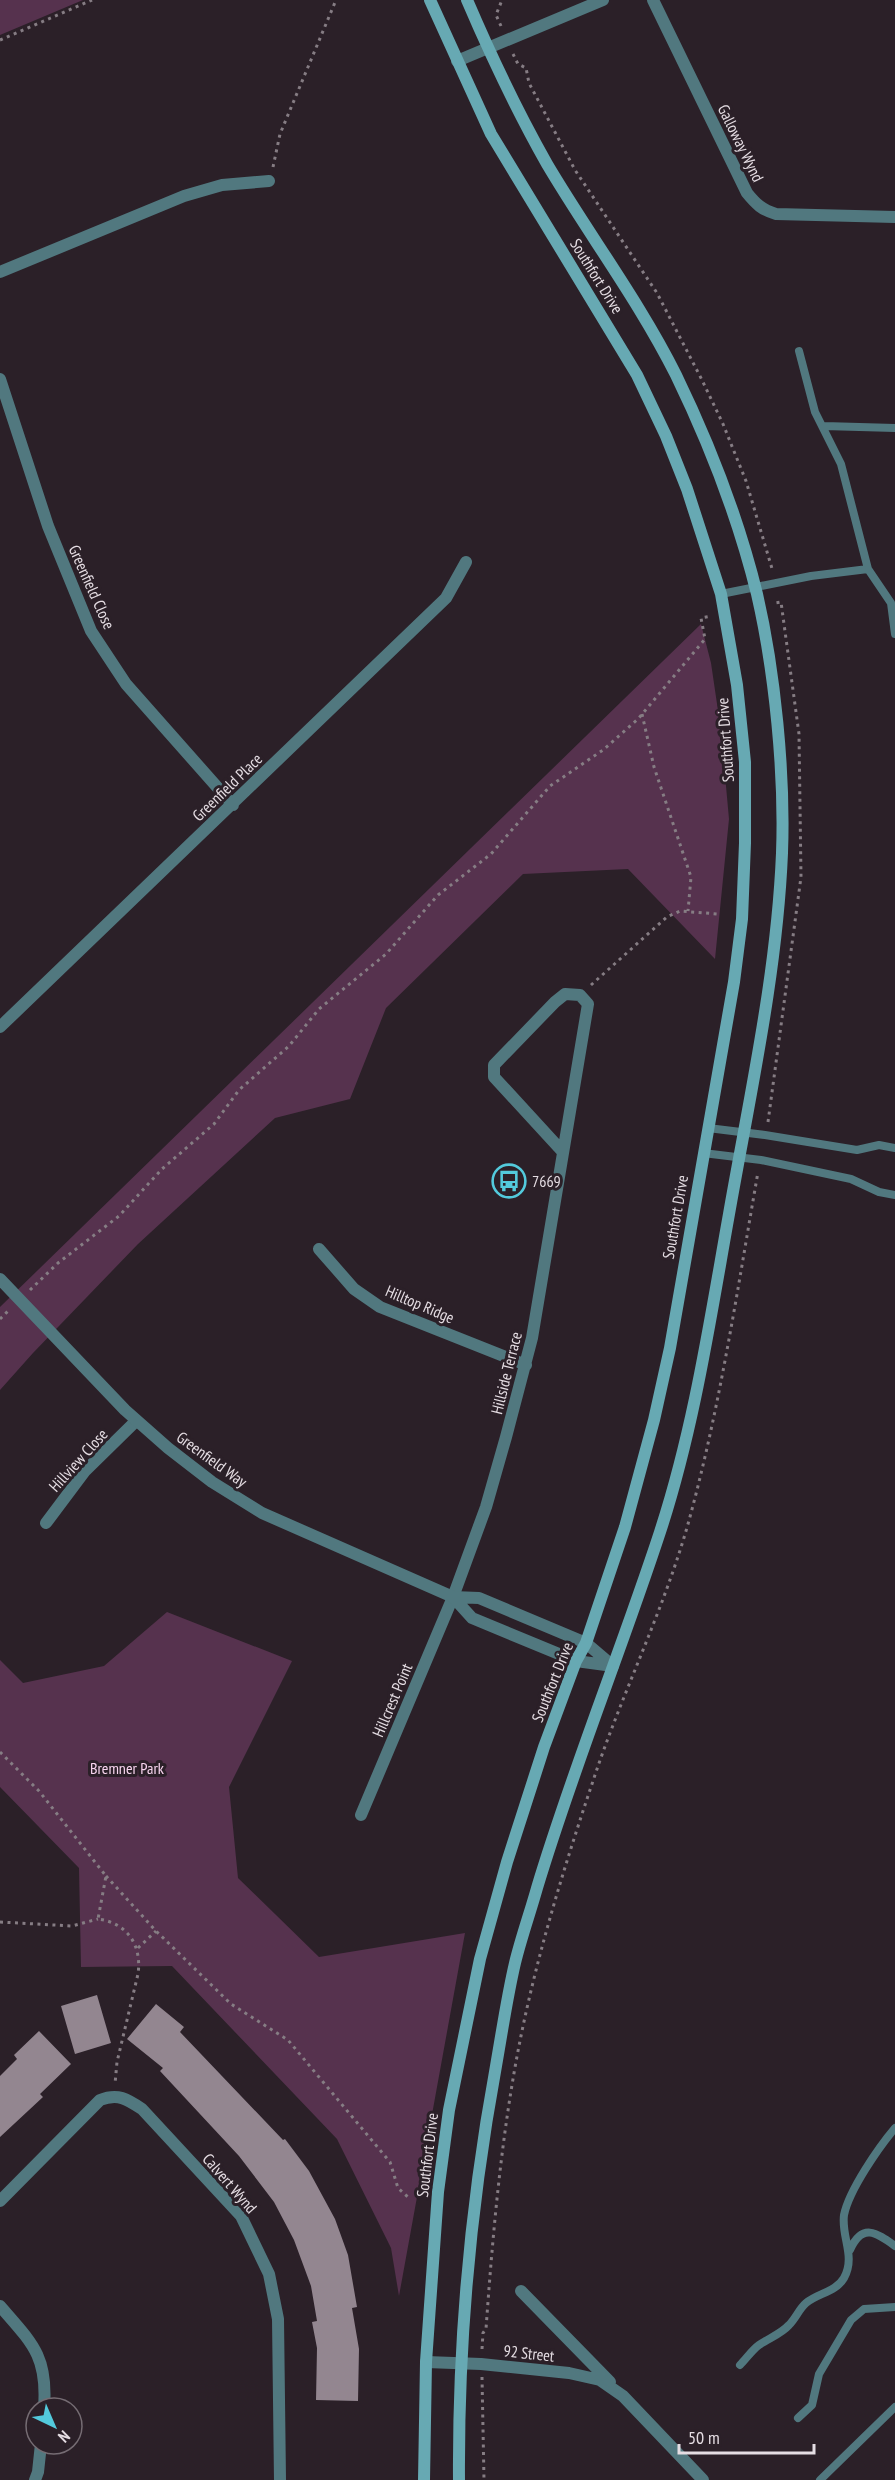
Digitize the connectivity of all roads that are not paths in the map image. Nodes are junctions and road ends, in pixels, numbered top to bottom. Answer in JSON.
{"nodes":[{"id":1,"x":430,"y":0,"type":"edge"},
{"id":2,"x":467,"y":0,"type":"edge"},
{"id":3,"x":603,"y":0,"type":"edge"},
{"id":4,"x":653,"y":0,"type":"edge"},
{"id":5,"x":487,"y":48,"type":"junction"},
{"id":6,"x":457,"y":61,"type":"junction"},
{"id":7,"x":270,"y":181,"type":"road end"},
{"id":8,"x":895,"y":217,"type":"edge"},
{"id":9,"x":0,"y":272,"type":"edge"},
{"id":10,"x":799,"y":351,"type":"dead end"},
{"id":11,"x":0,"y":379,"type":"edge"},
{"id":12,"x":824,"y":426,"type":"junction"},
{"id":13,"x":895,"y":428,"type":"edge"},
{"id":14,"x":466,"y":562,"type":"dead end"},
{"id":15,"x":868,"y":569,"type":"junction"},
{"id":16,"x":755,"y":586,"type":"junction"},
{"id":17,"x":721,"y":594,"type":"junction"},
{"id":18,"x":895,"y":634,"type":"edge"},
{"id":19,"x":233,"y":805,"type":"junction"},
{"id":20,"x":0,"y":1027,"type":"edge"},
{"id":21,"x":708,"y":1128,"type":"junction"},
{"id":22,"x":744,"y":1132,"type":"junction"},
{"id":23,"x":895,"y":1148,"type":"edge"},
{"id":24,"x":562,"y":1151,"type":"junction"},
{"id":25,"x":703,"y":1153,"type":"junction"},
{"id":26,"x":740,"y":1156,"type":"junction"},
{"id":27,"x":895,"y":1196,"type":"edge"},
{"id":28,"x":319,"y":1249,"type":"dead end"},
{"id":29,"x":0,"y":1279,"type":"edge"},
{"id":30,"x":526,"y":1365,"type":"junction"},
{"id":31,"x":136,"y":1420,"type":"junction"},
{"id":32,"x":46,"y":1523,"type":"dead end"},
{"id":33,"x":453,"y":1597,"type":"junction"},
{"id":34,"x":586,"y":1643,"type":"junction"},
{"id":35,"x":576,"y":1661,"type":"junction"},
{"id":36,"x":613,"y":1666,"type":"junction"},
{"id":37,"x":361,"y":1815,"type":"dead end"},
{"id":38,"x":895,"y":2128,"type":"edge"},
{"id":39,"x":0,"y":2201,"type":"edge"},
{"id":40,"x":895,"y":2246,"type":"edge"},
{"id":41,"x":849,"y":2250,"type":"junction"},
{"id":42,"x":521,"y":2291,"type":"dead end"},
{"id":43,"x":0,"y":2306,"type":"edge"},
{"id":44,"x":895,"y":2307,"type":"edge"},
{"id":45,"x":426,"y":2362,"type":"junction"},
{"id":46,"x":463,"y":2363,"type":"junction"},
{"id":47,"x":740,"y":2365,"type":"dead end"},
{"id":48,"x":43,"y":2396,"type":"edge"},
{"id":49,"x":623,"y":2396,"type":"junction"},
{"id":50,"x":895,"y":2407,"type":"edge"},
{"id":51,"x":798,"y":2418,"type":"dead end"},
{"id":52,"x":38,"y":2456,"type":"edge"},
{"id":53,"x":35,"y":2480,"type":"edge"},
{"id":54,"x":280,"y":2480,"type":"edge"},
{"id":55,"x":424,"y":2480,"type":"edge"},
{"id":56,"x":459,"y":2480,"type":"edge"},
{"id":57,"x":703,"y":2480,"type":"edge"},
{"id":58,"x":820,"y":2480,"type":"edge"}],
"edges":[{"from":1,"to":6,"type":"main road","name":"Southfort Drive"},
{"from":2,"to":5,"type":"main road","name":"Southfort Drive"},
{"from":3,"to":5,"type":"street"},
{"from":4,"to":8,"type":"street","name":"Galloway Wynd"},
{"from":5,"to":6,"type":"street"},
{"from":5,"to":16,"type":"main road","name":"Southfort Drive"},
{"from":6,"to":17,"type":"main road","name":"Southfort Drive"},
{"from":7,"to":9,"type":"street"},
{"from":10,"to":12,"type":"lane"},
{"from":11,"to":19,"type":"street","name":"Greenfield Close"},
{"from":12,"to":13,"type":"lane"},
{"from":12,"to":15,"type":"lane"},
{"from":14,"to":19,"type":"street","name":"Greenfield Place"},
{"from":15,"to":16,"type":"lane"},
{"from":15,"to":18,"type":"lane"},
{"from":16,"to":17,"type":"lane"},
{"from":16,"to":22,"type":"main road","name":"Southfort Drive"},
{"from":17,"to":21,"type":"main road","name":"Southfort Drive"},
{"from":19,"to":20,"type":"street","name":"Greenfield Place"},
{"from":21,"to":22,"type":"lane"},
{"from":21,"to":25,"type":"main road","name":"Southfort Drive"},
{"from":22,"to":23,"type":"lane"},
{"from":22,"to":26,"type":"main road","name":"Southfort Drive"},
{"from":24,"to":24,"type":"street","name":"Hillside Terrace"},
{"from":24,"to":30,"type":"street","name":"Hillside Terrace"},
{"from":25,"to":26,"type":"lane"},
{"from":25,"to":34,"type":"main road","name":"Southfort Drive"},
{"from":26,"to":27,"type":"lane"},
{"from":26,"to":36,"type":"main road","name":"Southfort Drive"},
{"from":28,"to":30,"type":"street","name":"Hilltop Ridge"},
{"from":29,"to":31,"type":"street","name":"Greenfield Way"},
{"from":30,"to":33,"type":"street","name":"Hillside Terrace"},
{"from":31,"to":32,"type":"street","name":"Hillview Close"},
{"from":31,"to":33,"type":"street","name":"Greenfield Way"},
{"from":33,"to":34,"type":"street","name":"Greenfield Way"},
{"from":33,"to":35,"type":"street","name":"Greenfield Way"},
{"from":33,"to":37,"type":"street","name":"Hillcrest Point"},
{"from":34,"to":35,"type":"main road","name":"Southfort Drive"},
{"from":34,"to":36,"type":"street","name":"Greenfield Way"},
{"from":35,"to":36,"type":"street","name":"Greenfield Way"},
{"from":35,"to":45,"type":"main road","name":"Southfort Drive"},
{"from":36,"to":46,"type":"main road","name":"Southfort Drive"},
{"from":38,"to":41,"type":"lane"},
{"from":39,"to":54,"type":"street","name":"Calvert Wynd"},
{"from":40,"to":41,"type":"lane"},
{"from":41,"to":47,"type":"lane"},
{"from":42,"to":49,"type":"street","name":"92 Street"},
{"from":43,"to":48,"type":"street"},
{"from":44,"to":51,"type":"lane"},
{"from":45,"to":46,"type":"street","name":"92 Street"},
{"from":45,"to":55,"type":"main road","name":"Southfort Drive"},
{"from":46,"to":49,"type":"street","name":"92 Street"},
{"from":46,"to":56,"type":"main road","name":"Southfort Drive"},
{"from":49,"to":57,"type":"street","name":"92 Street"},
{"from":50,"to":58,"type":"lane"},
{"from":52,"to":53,"type":"street"}]}
